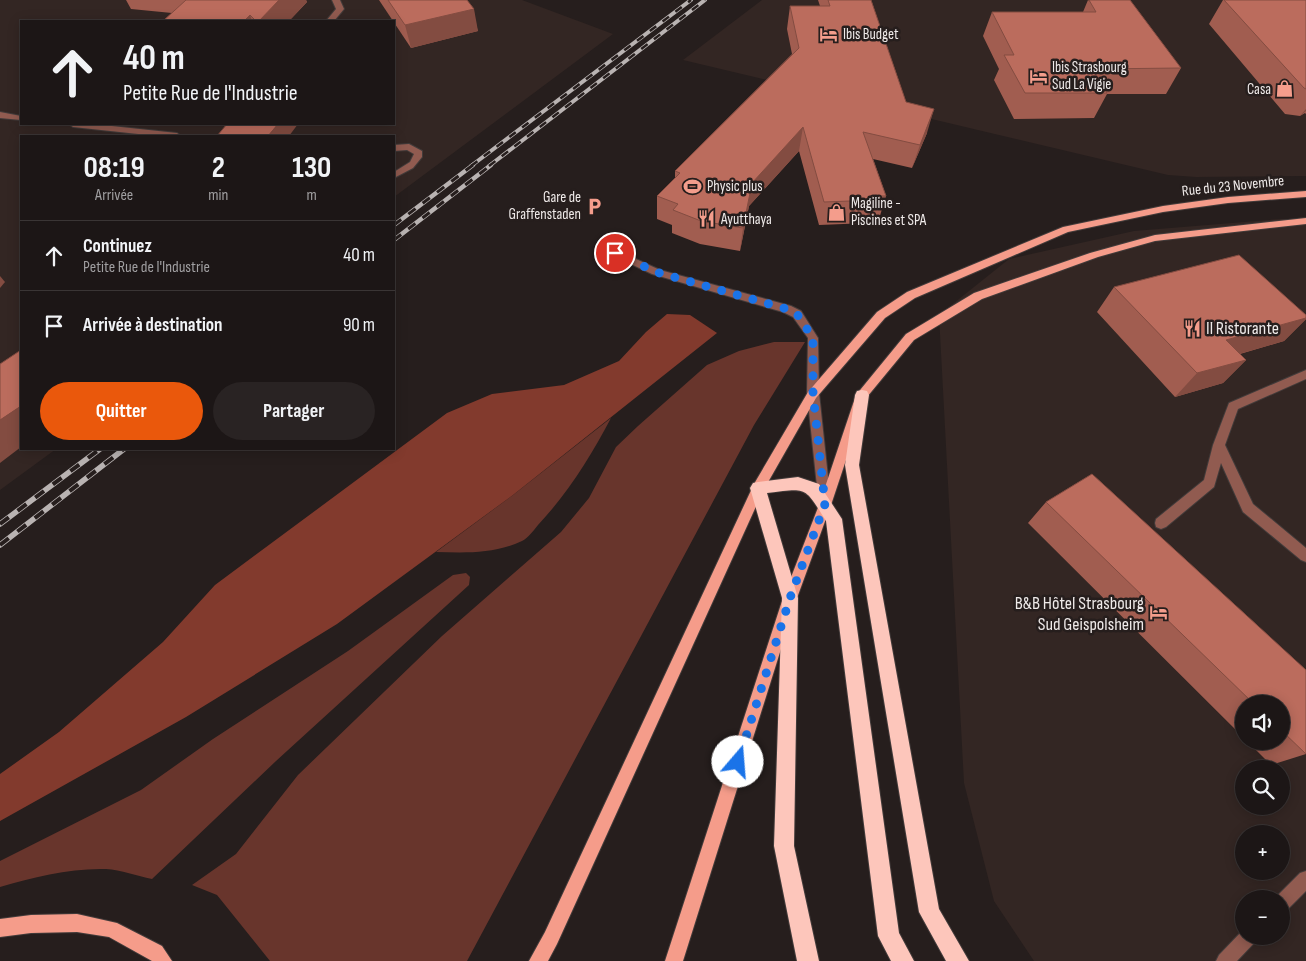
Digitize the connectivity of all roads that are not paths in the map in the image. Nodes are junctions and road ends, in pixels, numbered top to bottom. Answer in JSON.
{"nodes":[{"id":1,"x":336,"y":0,"type":"edge"},
{"id":2,"x":331,"y":20,"type":"edge"},
{"id":3,"x":0,"y":115,"type":"edge"},
{"id":4,"x":20,"y":118,"type":"edge"},
{"id":5,"x":82,"y":125,"type":"edge"},
{"id":6,"x":168,"y":135,"type":"edge"},
{"id":7,"x":395,"y":148,"type":"edge"},
{"id":8,"x":395,"y":173,"type":"edge"},
{"id":9,"x":1306,"y":194,"type":"edge"},
{"id":10,"x":1306,"y":222,"type":"edge"},
{"id":11,"x":601,"y":246,"type":"dead end"},
{"id":12,"x":1306,"y":374,"type":"edge"},
{"id":13,"x":813,"y":393,"type":"junction"},
{"id":14,"x":862,"y":395,"type":"junction"},
{"id":15,"x":1218,"y":445,"type":"junction"},
{"id":16,"x":758,"y":488,"type":"junction"},
{"id":17,"x":825,"y":504,"type":"junction"},
{"id":18,"x":1161,"y":523,"type":"dead end"},
{"id":19,"x":1306,"y":556,"type":"edge"},
{"id":20,"x":790,"y":598,"type":"junction"},
{"id":21,"x":1306,"y":879,"type":"edge"},
{"id":22,"x":1290,"y":895,"type":"edge"},
{"id":23,"x":0,"y":928,"type":"edge"},
{"id":24,"x":1240,"y":945,"type":"edge"},
{"id":25,"x":159,"y":956,"type":"edge"},
{"id":26,"x":538,"y":961,"type":"edge"},
{"id":27,"x":674,"y":961,"type":"edge"},
{"id":28,"x":808,"y":961,"type":"edge"},
{"id":29,"x":902,"y":961,"type":"edge"},
{"id":30,"x":958,"y":961,"type":"edge"},
{"id":31,"x":1225,"y":961,"type":"edge"}],
"edges":[{"from":1,"to":2,"type":"street"},
{"from":3,"to":4,"type":"street"},
{"from":5,"to":6,"type":"street"},
{"from":7,"to":8,"type":"street"},
{"from":9,"to":13,"type":"main road","name":"Rue du 23 Novembre"},
{"from":10,"to":14,"type":"main road"},
{"from":11,"to":13,"type":"street"},
{"from":12,"to":15,"type":"street"},
{"from":13,"to":16,"type":"main road","name":"Rue du 23 Novembre"},
{"from":13,"to":17,"type":"street"},
{"from":14,"to":17,"type":"main road"},
{"from":14,"to":30,"type":"highway"},
{"from":15,"to":18,"type":"street"},
{"from":15,"to":19,"type":"street"},
{"from":16,"to":17,"type":"highway"},
{"from":16,"to":20,"type":"highway"},
{"from":16,"to":26,"type":"main road","name":"Rue du 23 Novembre"},
{"from":17,"to":20,"type":"main road"},
{"from":17,"to":29,"type":"highway"},
{"from":20,"to":27,"type":"main road"},
{"from":20,"to":28,"type":"highway"},
{"from":21,"to":22,"type":"street"},
{"from":23,"to":25,"type":"main road"},
{"from":24,"to":31,"type":"street"}]}
